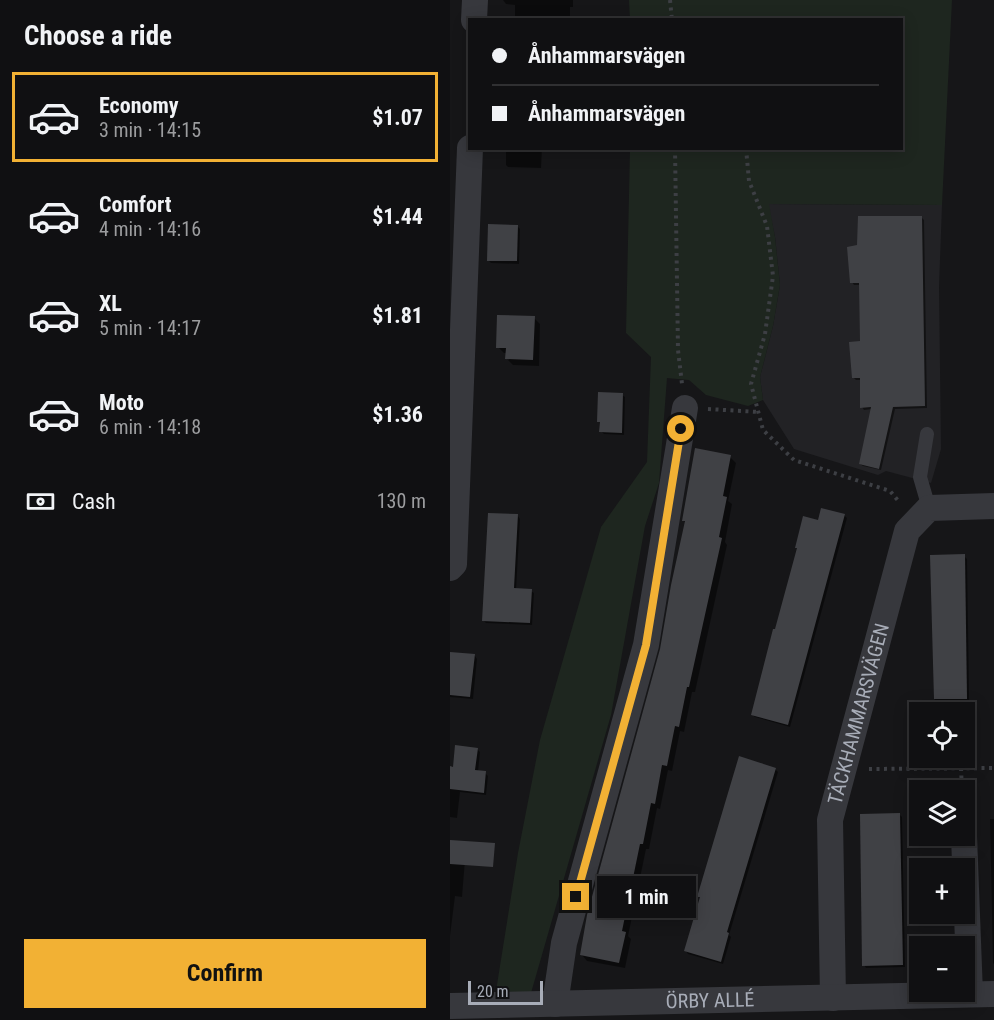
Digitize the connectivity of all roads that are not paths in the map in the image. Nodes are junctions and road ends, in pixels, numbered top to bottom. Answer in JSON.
{"nodes":[{"id":1,"x":475,"y":0,"type":"edge"},
{"id":2,"x":474,"y":18,"type":"edge"},
{"id":3,"x":470,"y":150,"type":"edge"},
{"id":4,"x":685,"y":408,"type":"road end"},
{"id":5,"x":927,"y":434,"type":"dead end"},
{"id":6,"x":994,"y":506,"type":"edge"},
{"id":7,"x":922,"y":514,"type":"junction"},
{"id":8,"x":450,"y":568,"type":"edge"},
{"id":9,"x":965,"y":846,"type":"edge"},
{"id":10,"x":982,"y":994,"type":"edge"},
{"id":11,"x":833,"y":998,"type":"junction"},
{"id":12,"x":450,"y":1006,"type":"edge"},
{"id":13,"x":541,"y":1009,"type":"edge"}],
"edges":[{"from":1,"to":2,"type":"street"},
{"from":3,"to":8,"type":"street"},
{"from":4,"to":13,"type":"street"},
{"from":5,"to":7,"type":"lane"},
{"from":6,"to":7,"type":"street"},
{"from":7,"to":11,"type":"street","name":"TÄCKHAMMARSVÄGEN"},
{"from":9,"to":10,"type":"street","name":"ÖRBY ALLÉ"},
{"from":10,"to":11,"type":"street","name":"ÖRBY ALLÉ"},
{"from":11,"to":13,"type":"street","name":"ÖRBY ALLÉ"},
{"from":12,"to":13,"type":"street","name":"ÖRBY ALLÉ"}]}
